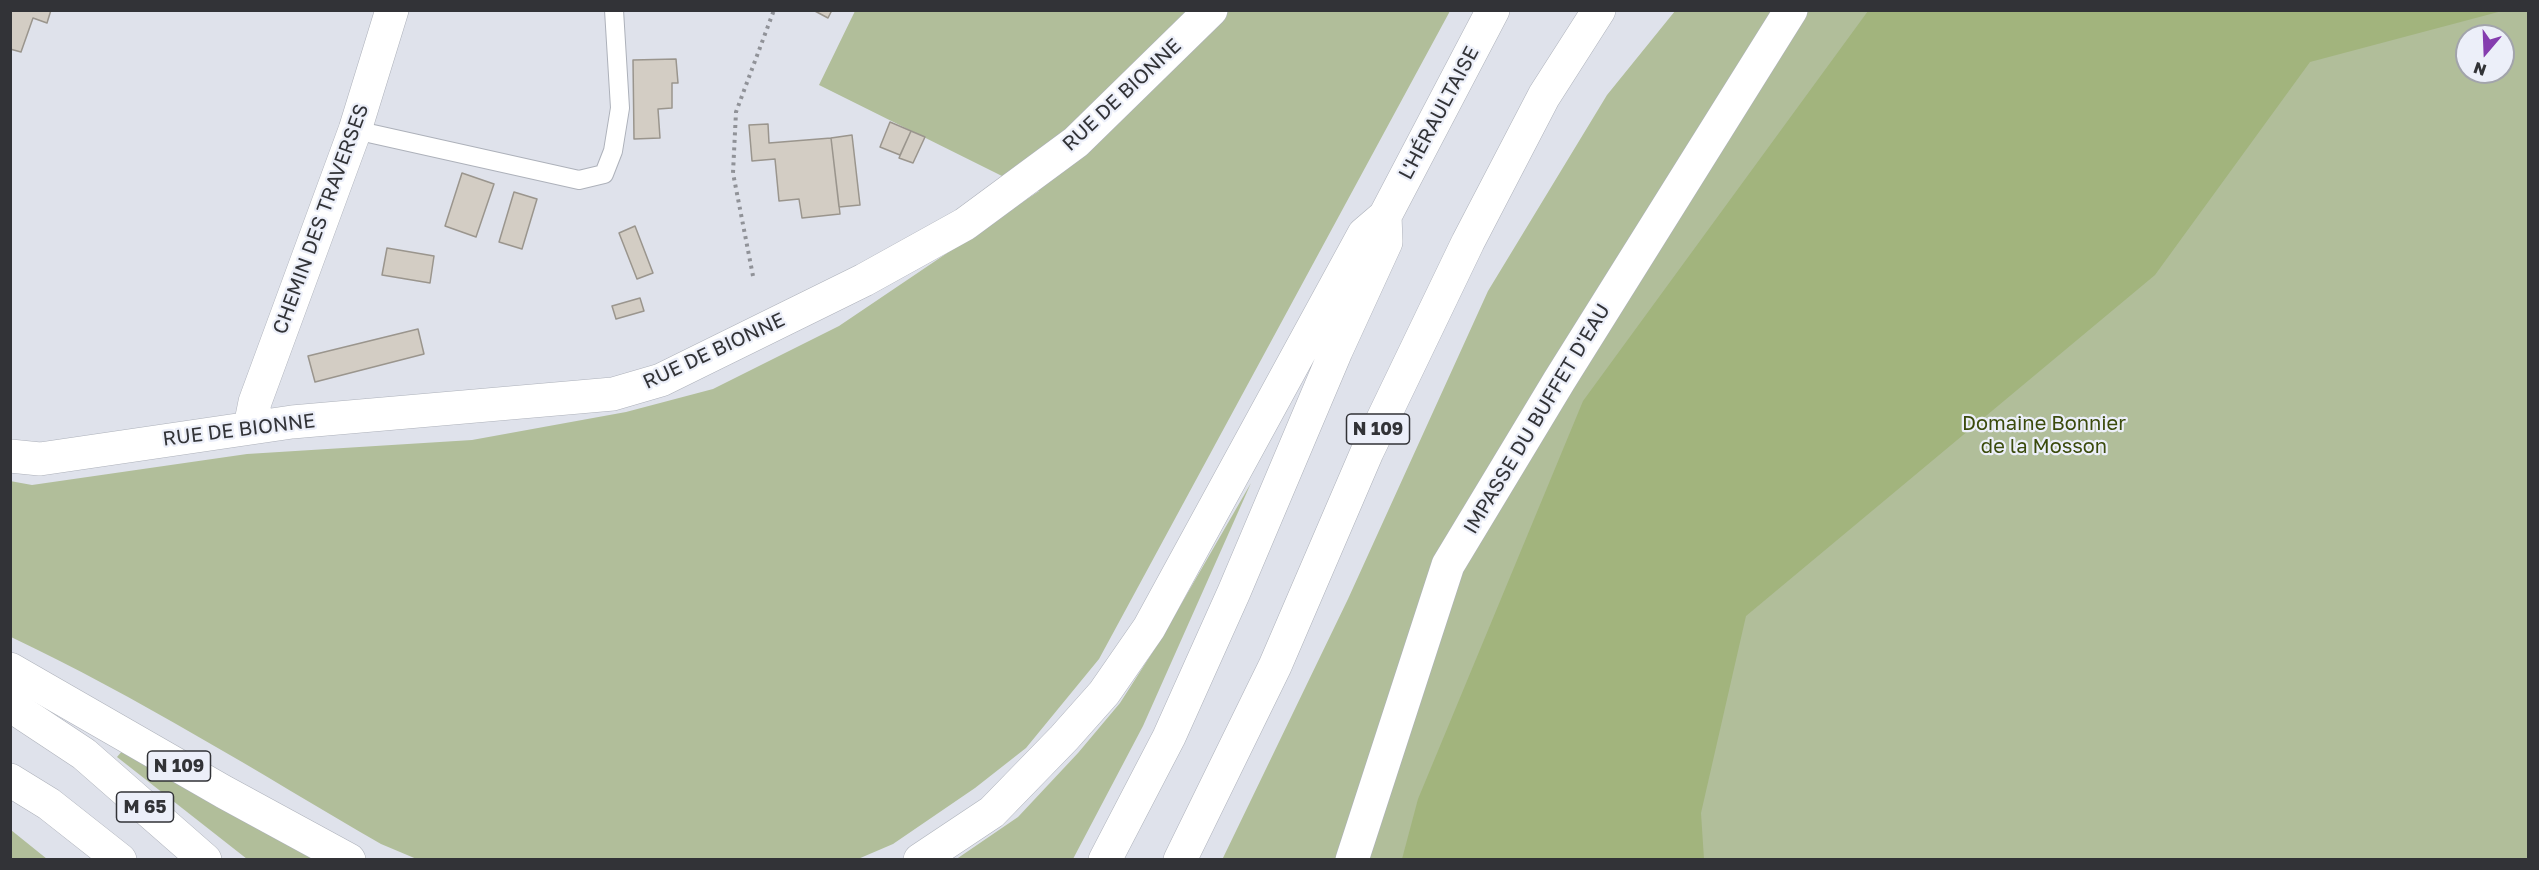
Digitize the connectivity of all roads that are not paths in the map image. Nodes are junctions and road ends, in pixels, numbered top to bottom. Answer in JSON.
{"nodes":[{"id":1,"x":392,"y":10,"type":"edge"},
{"id":2,"x":614,"y":10,"type":"edge"},
{"id":3,"x":1211,"y":10,"type":"edge"},
{"id":4,"x":1493,"y":10,"type":"edge"},
{"id":5,"x":1599,"y":10,"type":"edge"},
{"id":6,"x":1791,"y":10,"type":"edge"},
{"id":7,"x":355,"y":130,"type":"junction"},
{"id":8,"x":1385,"y":216,"type":"junction"},
{"id":9,"x":250,"y":427,"type":"junction"},
{"id":10,"x":10,"y":456,"type":"edge"},
{"id":11,"x":10,"y":669,"type":"edge"},
{"id":12,"x":10,"y":705,"type":"edge"},
{"id":13,"x":10,"y":780,"type":"edge"},
{"id":14,"x":120,"y":860,"type":"edge"},
{"id":15,"x":205,"y":860,"type":"edge"},
{"id":16,"x":350,"y":860,"type":"edge"},
{"id":17,"x":920,"y":860,"type":"edge"},
{"id":18,"x":1106,"y":860,"type":"edge"},
{"id":19,"x":1180,"y":860,"type":"edge"},
{"id":20,"x":1353,"y":860,"type":"edge"}],
"edges":[{"from":1,"to":7,"type":"main road","name":"CHEMIN DES TRAVERSES"},
{"from":2,"to":7,"type":"lane"},
{"from":3,"to":9,"type":"main road","name":"RUE DE BIONNE"},
{"from":4,"to":8,"type":"main road","name":"L'HÉRAULTAISE"},
{"from":5,"to":19,"type":"main road","number":"N 109"},
{"from":6,"to":20,"type":"main road","name":"IMPASSE DU BUFFET D'EAU"},
{"from":7,"to":9,"type":"main road","name":"CHEMIN DES TRAVERSES"},
{"from":8,"to":17,"type":"main road"},
{"from":8,"to":18,"type":"main road"},
{"from":9,"to":10,"type":"main road","name":"RUE DE BIONNE"},
{"from":11,"to":16,"type":"main road","number":"N 109"},
{"from":12,"to":15,"type":"main road","number":"M 65"},
{"from":13,"to":14,"type":"main road","number":"M 65"}]}
